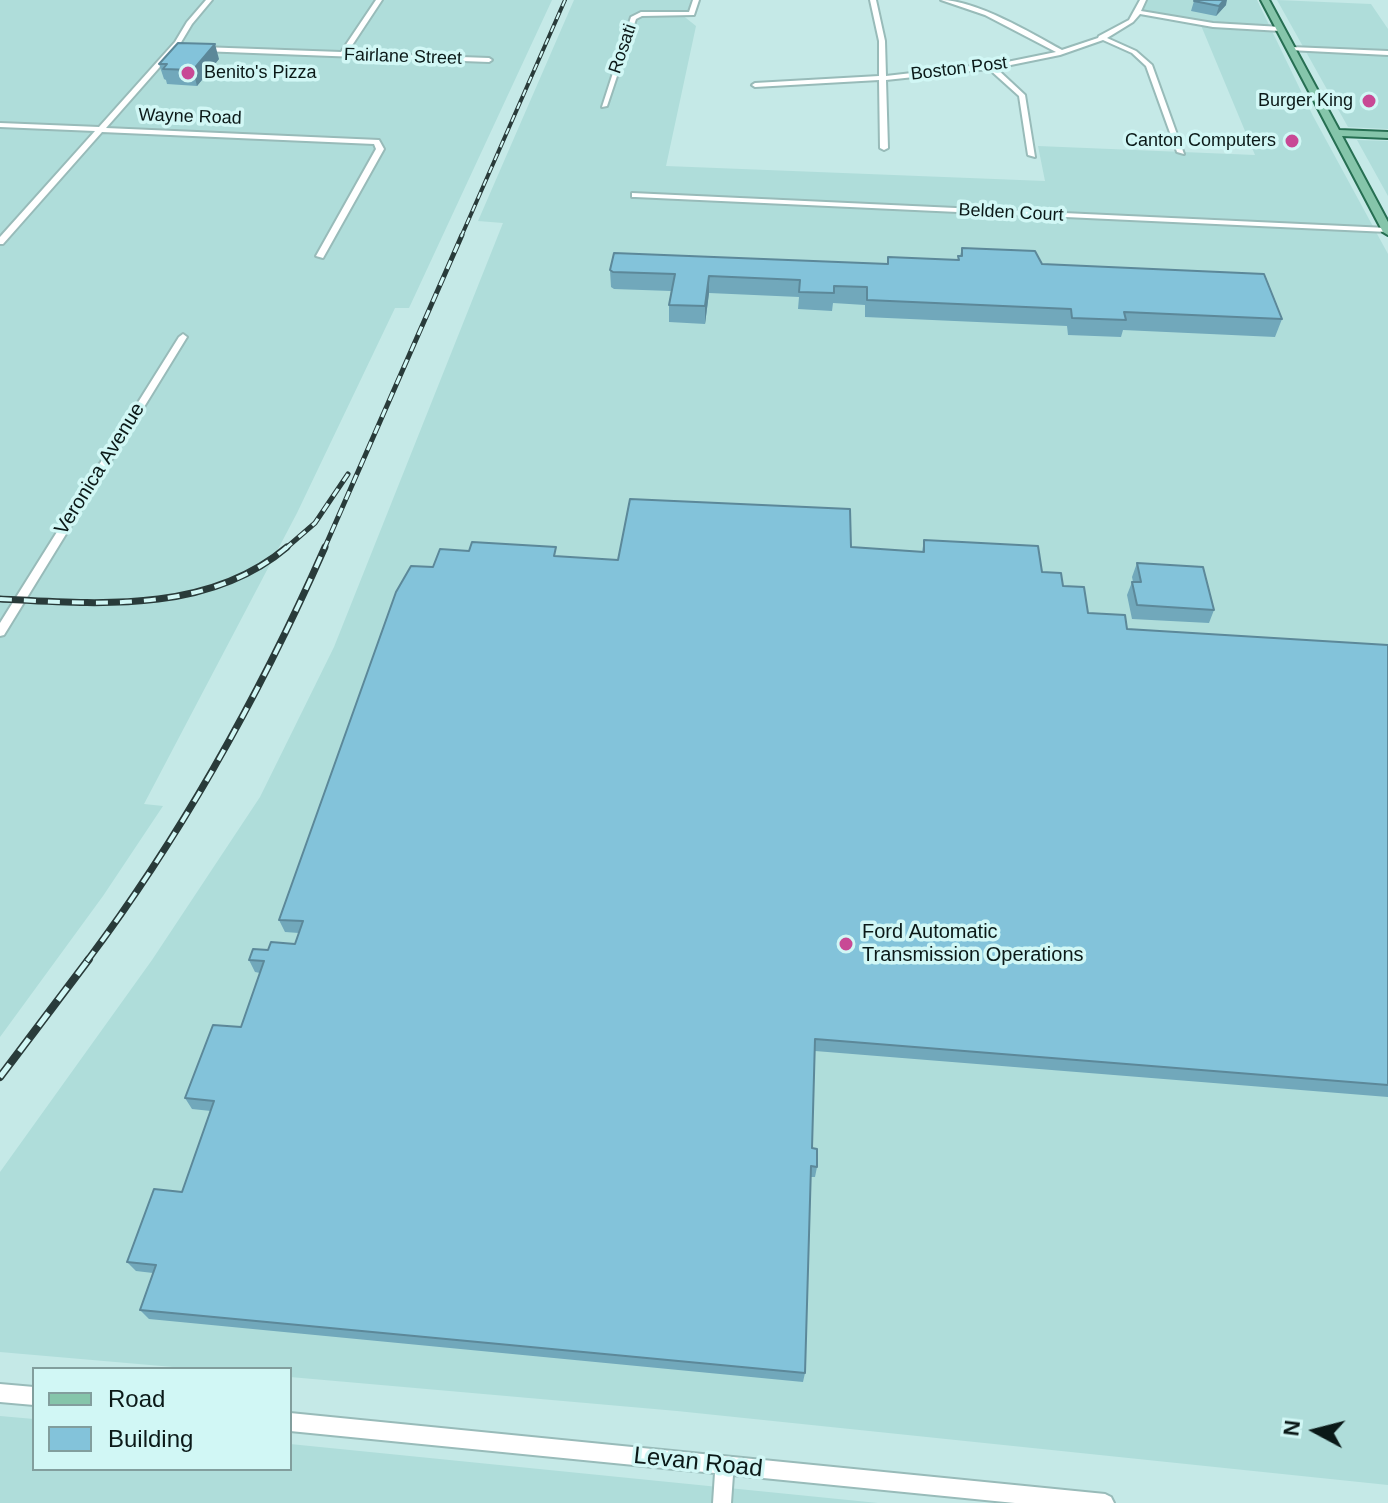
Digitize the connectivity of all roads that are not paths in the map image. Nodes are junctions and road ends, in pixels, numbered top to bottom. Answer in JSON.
{"nodes":[{"id":1,"x":209,"y":0,"type":"edge"},
{"id":2,"x":379,"y":0,"type":"edge"},
{"id":3,"x":696,"y":0,"type":"edge"},
{"id":4,"x":873,"y":0,"type":"edge"},
{"id":5,"x":944,"y":0,"type":"edge"},
{"id":6,"x":1143,"y":0,"type":"edge"},
{"id":7,"x":1265,"y":0,"type":"edge"},
{"id":8,"x":1138,"y":12,"type":"junction"},
{"id":9,"x":1281,"y":29,"type":"junction"},
{"id":10,"x":1101,"y":37,"type":"junction"},
{"id":11,"x":174,"y":48,"type":"junction"},
{"id":12,"x":1291,"y":49,"type":"junction"},
{"id":13,"x":1059,"y":51,"type":"junction"},
{"id":14,"x":1388,"y":53,"type":"edge"},
{"id":15,"x":343,"y":54,"type":"junction"},
{"id":16,"x":489,"y":60,"type":"dead end"},
{"id":17,"x":990,"y":66,"type":"junction"},
{"id":18,"x":883,"y":77,"type":"junction"},
{"id":19,"x":755,"y":85,"type":"dead end"},
{"id":20,"x":604,"y":106,"type":"dead end"},
{"id":21,"x":0,"y":125,"type":"edge"},
{"id":22,"x":101,"y":129,"type":"junction"},
{"id":23,"x":1334,"y":133,"type":"junction"},
{"id":24,"x":1388,"y":135,"type":"edge"},
{"id":25,"x":884,"y":148,"type":"dead end"},
{"id":26,"x":1181,"y":152,"type":"dead end"},
{"id":27,"x":1032,"y":155,"type":"dead end"},
{"id":28,"x":635,"y":195,"type":"dead end"},
{"id":29,"x":1388,"y":231,"type":"edge"},
{"id":30,"x":0,"y":242,"type":"edge"},
{"id":31,"x":320,"y":256,"type":"dead end"},
{"id":32,"x":183,"y":337,"type":"dead end"},
{"id":33,"x":0,"y":632,"type":"edge"},
{"id":34,"x":0,"y":1393,"type":"edge"},
{"id":35,"x":32,"y":1396,"type":"edge"},
{"id":36,"x":292,"y":1422,"type":"edge"},
{"id":37,"x":725,"y":1465,"type":"junction"},
{"id":38,"x":722,"y":1503,"type":"edge"},
{"id":39,"x":1105,"y":1503,"type":"edge"}],
"edges":[{"from":1,"to":11,"type":"street"},
{"from":2,"to":15,"type":"street"},
{"from":3,"to":20,"type":"street","name":"Rosati"},
{"from":4,"to":18,"type":"street"},
{"from":5,"to":13,"type":"street"},
{"from":6,"to":8,"type":"street"},
{"from":7,"to":9,"type":"main road"},
{"from":8,"to":9,"type":"street"},
{"from":8,"to":10,"type":"street","name":"Boston Post"},
{"from":9,"to":12,"type":"main road"},
{"from":10,"to":13,"type":"street","name":"Boston Post"},
{"from":10,"to":26,"type":"street"},
{"from":11,"to":15,"type":"street","name":"Fairlane Street"},
{"from":11,"to":22,"type":"street"},
{"from":12,"to":14,"type":"street"},
{"from":12,"to":23,"type":"main road"},
{"from":13,"to":17,"type":"street","name":"Boston Post"},
{"from":15,"to":16,"type":"street","name":"Fairlane Street"},
{"from":17,"to":18,"type":"street","name":"Boston Post"},
{"from":17,"to":27,"type":"street"},
{"from":18,"to":19,"type":"street","name":"Boston Post"},
{"from":18,"to":25,"type":"street"},
{"from":21,"to":22,"type":"street","name":"Wayne Road"},
{"from":22,"to":30,"type":"street"},
{"from":22,"to":31,"type":"street","name":"Wayne Road"},
{"from":23,"to":24,"type":"main road"},
{"from":23,"to":29,"type":"main road"},
{"from":28,"to":29,"type":"street","name":"Belden Court"},
{"from":32,"to":33,"type":"street","name":"Veronica Avenue"},
{"from":34,"to":35,"type":"street"},
{"from":36,"to":37,"type":"street","name":"Levan Road"},
{"from":37,"to":38,"type":"street"},
{"from":37,"to":39,"type":"street","name":"Levan Road"}]}
